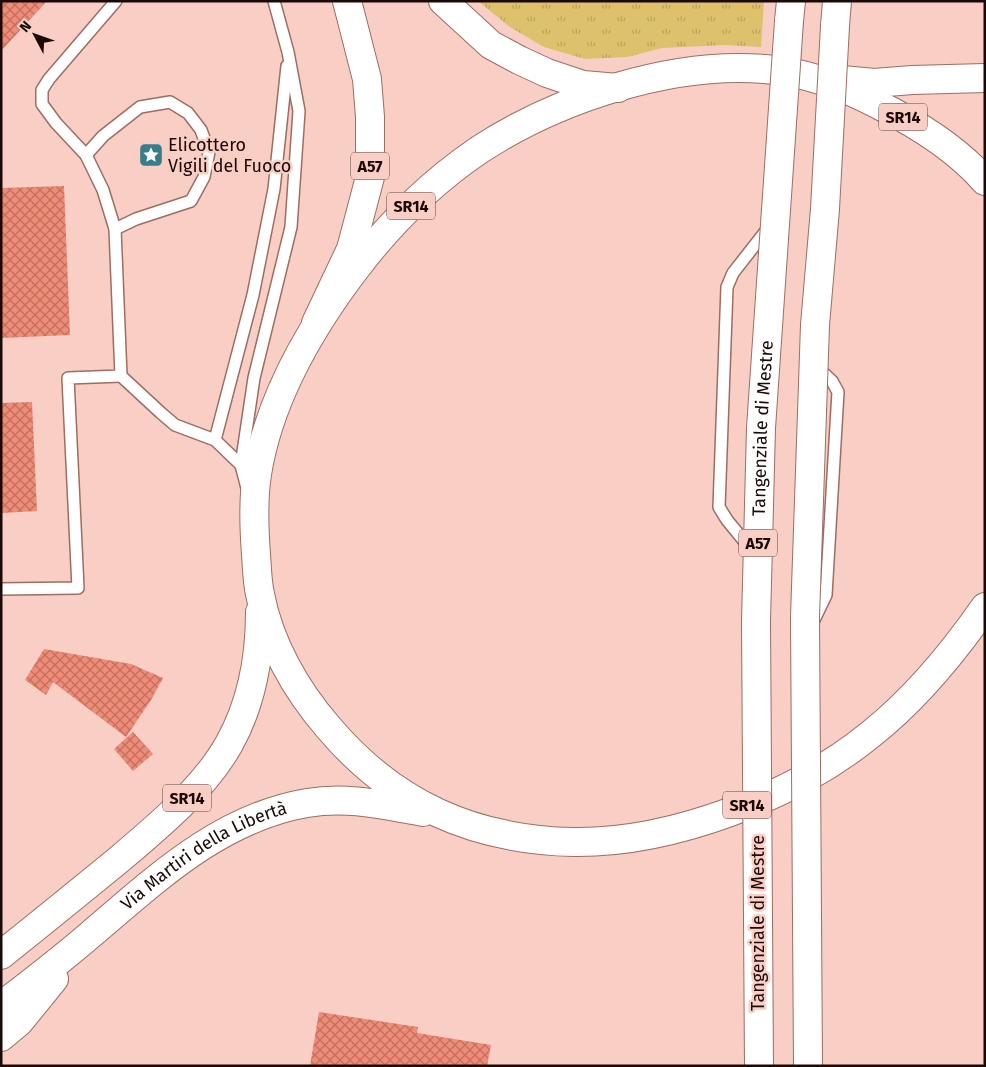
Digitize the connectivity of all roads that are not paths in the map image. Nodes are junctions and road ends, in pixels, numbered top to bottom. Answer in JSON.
{"nodes":[{"id":1,"x":116,"y":1,"type":"edge"},
{"id":2,"x":274,"y":1,"type":"edge"},
{"id":3,"x":347,"y":1,"type":"edge"},
{"id":4,"x":442,"y":1,"type":"edge"},
{"id":5,"x":790,"y":11,"type":"edge"},
{"id":6,"x":836,"y":13,"type":"edge"},
{"id":7,"x":288,"y":52,"type":"junction"},
{"id":8,"x":807,"y":77,"type":"junction"},
{"id":9,"x":985,"y":78,"type":"edge"},
{"id":10,"x":618,"y":88,"type":"junction"},
{"id":11,"x":86,"y":155,"type":"junction"},
{"id":12,"x":985,"y":181,"type":"edge"},
{"id":13,"x":775,"y":220,"type":"junction"},
{"id":14,"x":115,"y":229,"type":"junction"},
{"id":15,"x":316,"y":324,"type":"junction"},
{"id":16,"x":121,"y":376,"type":"junction"},
{"id":17,"x":215,"y":440,"type":"junction"},
{"id":18,"x":241,"y":465,"type":"junction"},
{"id":19,"x":254,"y":513,"type":"junction"},
{"id":20,"x":758,"y":558,"type":"junction"},
{"id":21,"x":1,"y":590,"type":"edge"},
{"id":22,"x":259,"y":593,"type":"junction"},
{"id":23,"x":985,"y":607,"type":"edge"},
{"id":24,"x":442,"y":816,"type":"junction"},
{"id":25,"x":88,"y":937,"type":"junction"},
{"id":26,"x":6,"y":950,"type":"edge"},
{"id":27,"x":1,"y":1006,"type":"edge"},
{"id":28,"x":1,"y":1037,"type":"edge"},
{"id":29,"x":759,"y":1066,"type":"edge"},
{"id":30,"x":808,"y":1066,"type":"edge"}],
"edges":[{"from":1,"to":11,"type":"lane"},
{"from":2,"to":7,"type":"lane"},
{"from":3,"to":15,"type":"main road","number":"A57"},
{"from":4,"to":10,"type":"main road"},
{"from":5,"to":13,"type":"main road","name":"Tangenziale di Mestre","number":"A57","bridge":true},
{"from":6,"to":30,"type":"main road","bridge":true},
{"from":7,"to":17,"type":"lane"},
{"from":7,"to":18,"type":"lane"},
{"from":8,"to":9,"type":"main road","number":"SR14"},
{"from":8,"to":10,"type":"main road","number":"SR14"},
{"from":8,"to":12,"type":"main road","number":"SR14"},
{"from":10,"to":15,"type":"main road","number":"SR14"},
{"from":11,"to":14,"type":"lane"},
{"from":11,"to":14,"type":"lane"},
{"from":13,"to":20,"type":"main road","name":"Tangenziale di Mestre","number":"A57","bridge":true},
{"from":13,"to":20,"type":"lane"},
{"from":14,"to":16,"type":"lane"},
{"from":15,"to":19,"type":"main road","number":"SR14"},
{"from":16,"to":17,"type":"lane"},
{"from":16,"to":21,"type":"lane"},
{"from":17,"to":18,"type":"lane"},
{"from":18,"to":19,"type":"lane"},
{"from":19,"to":22,"type":"main road","number":"SR14"},
{"from":20,"to":29,"type":"main road","name":"Tangenziale di Mestre","number":"A57","bridge":true},
{"from":22,"to":24,"type":"main road","number":"SR14"},
{"from":22,"to":26,"type":"main road","number":"SR14"},
{"from":23,"to":24,"type":"main road","number":"SR14"},
{"from":24,"to":25,"type":"main road","name":"Via Martiri della Libertà","number":"SR14"},
{"from":25,"to":27,"type":"main road","name":"Via Martiri della Libertà","number":"SR14"},
{"from":25,"to":28,"type":"main road","number":"SR14"}]}
